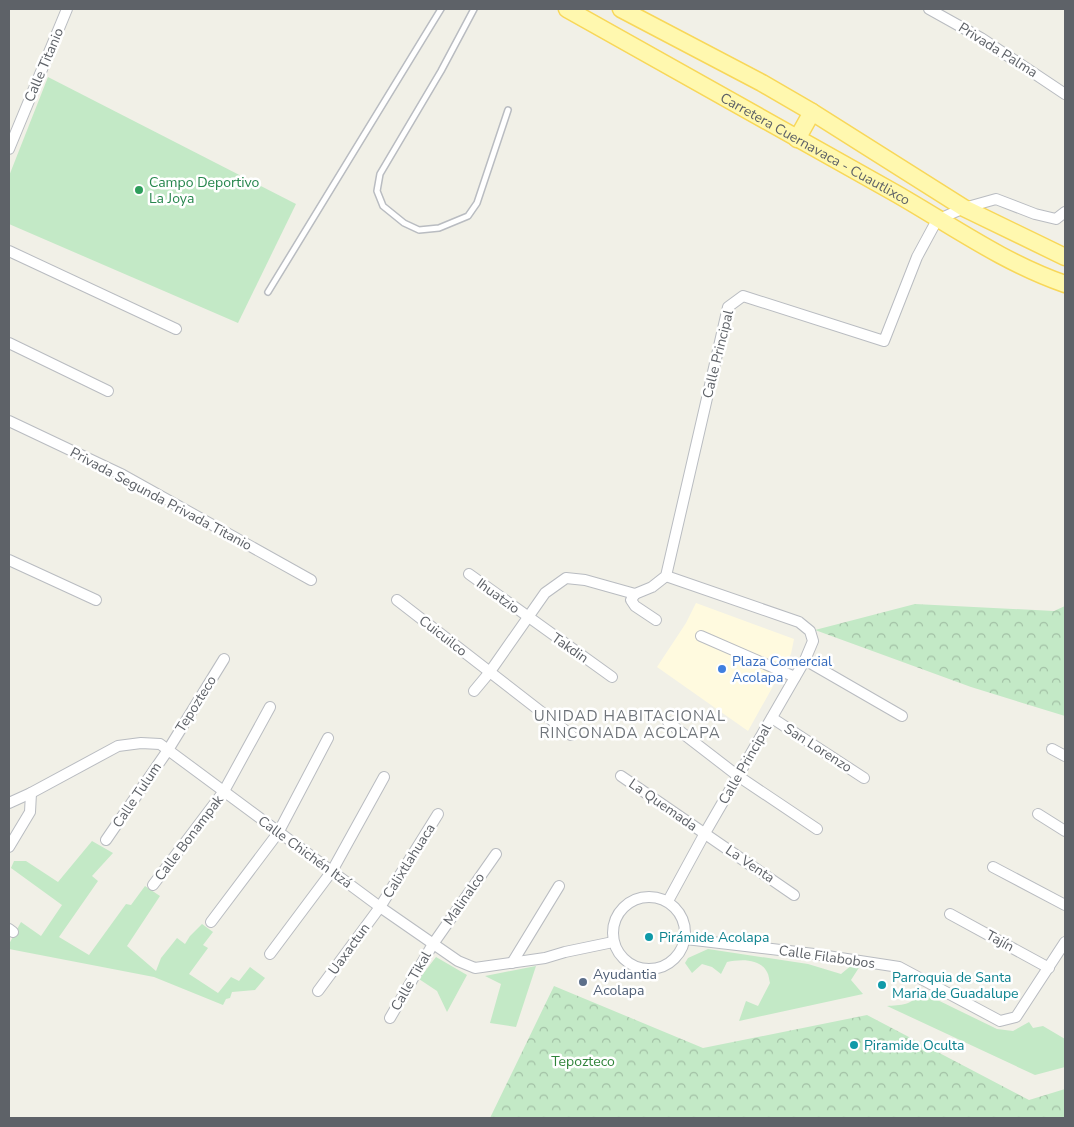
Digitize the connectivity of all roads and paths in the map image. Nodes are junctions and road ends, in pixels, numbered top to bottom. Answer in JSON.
{"nodes":[{"id":1,"x":67,"y":9,"type":"edge"},
{"id":2,"x":440,"y":9,"type":"edge"},
{"id":3,"x":474,"y":9,"type":"edge"},
{"id":4,"x":567,"y":9,"type":"edge"},
{"id":5,"x":621,"y":9,"type":"edge"},
{"id":6,"x":929,"y":9,"type":"edge"},
{"id":7,"x":1065,"y":94,"type":"edge"},
{"id":8,"x":508,"y":110,"type":"dead end"},
{"id":9,"x":812,"y":112,"type":"junction"},
{"id":10,"x":12,"y":132,"type":"edge"},
{"id":11,"x":797,"y":138,"type":"junction"},
{"id":12,"x":9,"y":149,"type":"edge"},
{"id":13,"x":964,"y":208,"type":"junction"},
{"id":14,"x":1063,"y":215,"type":"edge"},
{"id":15,"x":938,"y":220,"type":"junction"},
{"id":16,"x":9,"y":251,"type":"edge"},
{"id":17,"x":1065,"y":257,"type":"edge"},
{"id":18,"x":1065,"y":284,"type":"edge"},
{"id":19,"x":268,"y":292,"type":"dead end"},
{"id":20,"x":176,"y":329,"type":"dead end"},
{"id":21,"x":9,"y":343,"type":"edge"},
{"id":22,"x":108,"y":391,"type":"dead end"},
{"id":23,"x":9,"y":421,"type":"edge"},
{"id":24,"x":9,"y":560,"type":"edge"},
{"id":25,"x":469,"y":574,"type":"dead end"},
{"id":26,"x":666,"y":576,"type":"junction"},
{"id":27,"x":310,"y":580,"type":"dead end"},
{"id":28,"x":635,"y":594,"type":"junction"},
{"id":29,"x":96,"y":600,"type":"dead end"},
{"id":30,"x":397,"y":600,"type":"dead end"},
{"id":31,"x":528,"y":618,"type":"junction"},
{"id":32,"x":656,"y":620,"type":"dead end"},
{"id":33,"x":701,"y":636,"type":"dead end"},
{"id":34,"x":224,"y":659,"type":"dead end"},
{"id":35,"x":805,"y":660,"type":"junction"},
{"id":36,"x":489,"y":673,"type":"junction"},
{"id":37,"x":612,"y":677,"type":"dead end"},
{"id":38,"x":795,"y":677,"type":"junction"},
{"id":39,"x":474,"y":691,"type":"dead end"},
{"id":40,"x":270,"y":707,"type":"dead end"},
{"id":41,"x":902,"y":716,"type":"dead end"},
{"id":42,"x":772,"y":718,"type":"junction"},
{"id":43,"x":668,"y":722,"type":"dead end"},
{"id":44,"x":571,"y":735,"type":"dead end"},
{"id":45,"x":328,"y":738,"type":"dead end"},
{"id":46,"x":1052,"y":749,"type":"dead end"},
{"id":47,"x":168,"y":750,"type":"junction"},
{"id":48,"x":1065,"y":756,"type":"edge"},
{"id":49,"x":621,"y":776,"type":"dead end"},
{"id":50,"x":738,"y":776,"type":"junction"},
{"id":51,"x":384,"y":777,"type":"dead end"},
{"id":52,"x":864,"y":778,"type":"dead end"},
{"id":53,"x":224,"y":790,"type":"junction"},
{"id":54,"x":31,"y":794,"type":"junction"},
{"id":55,"x":9,"y":803,"type":"edge"},
{"id":56,"x":438,"y":814,"type":"dead end"},
{"id":57,"x":1038,"y":814,"type":"dead end"},
{"id":58,"x":818,"y":829,"type":"dead end"},
{"id":59,"x":1065,"y":831,"type":"edge"},
{"id":60,"x":278,"y":832,"type":"junction"},
{"id":61,"x":705,"y":834,"type":"junction"},
{"id":62,"x":106,"y":840,"type":"dead end"},
{"id":63,"x":9,"y":847,"type":"edge"},
{"id":64,"x":496,"y":854,"type":"dead end"},
{"id":65,"x":992,"y":867,"type":"dead end"},
{"id":66,"x":332,"y":871,"type":"junction"},
{"id":67,"x":153,"y":885,"type":"dead end"},
{"id":68,"x":559,"y":886,"type":"dead end"},
{"id":69,"x":794,"y":895,"type":"dead end"},
{"id":70,"x":668,"y":901,"type":"junction"},
{"id":71,"x":1065,"y":905,"type":"edge"},
{"id":72,"x":380,"y":907,"type":"junction"},
{"id":73,"x":950,"y":914,"type":"dead end"},
{"id":74,"x":212,"y":922,"type":"dead end"},
{"id":75,"x":686,"y":940,"type":"junction"},
{"id":76,"x":613,"y":942,"type":"junction"},
{"id":77,"x":1065,"y":942,"type":"edge"},
{"id":78,"x":433,"y":944,"type":"junction"},
{"id":79,"x":270,"y":954,"type":"dead end"},
{"id":80,"x":512,"y":963,"type":"junction"},
{"id":81,"x":1049,"y":968,"type":"junction"},
{"id":82,"x":318,"y":991,"type":"dead end"},
{"id":83,"x":390,"y":1018,"type":"dead end"}],
"edges":[{"from":1,"to":10,"type":"street","name":"Calle Titanio"},
{"from":2,"to":19,"type":"lane"},
{"from":3,"to":8,"type":"lane"},
{"from":4,"to":11,"type":"main road","name":"Carretera Cuernavaca - Cuautlixco"},
{"from":5,"to":9,"type":"main road","name":"Carretera Cuernavaca - Cuautlixco"},
{"from":6,"to":7,"type":"street","name":"Privada Palma"},
{"from":9,"to":11,"type":"main road"},
{"from":9,"to":13,"type":"main road","name":"Carretera Cuernavaca - Cuautlixco"},
{"from":10,"to":12,"type":"street","name":"Calle Titanio"},
{"from":11,"to":15,"type":"main road","name":"Carretera Cuernavaca - Cuautlixco"},
{"from":13,"to":14,"type":"street"},
{"from":13,"to":15,"type":"street"},
{"from":13,"to":17,"type":"main road","name":"Carretera Cuernavaca - Cuautlixco"},
{"from":15,"to":18,"type":"main road","name":"Carretera Cuernavaca - Cuautlixco"},
{"from":15,"to":26,"type":"street","name":"Calle Principal"},
{"from":16,"to":20,"type":"street"},
{"from":21,"to":22,"type":"street"},
{"from":23,"to":27,"type":"street","name":"Privada Segunda Privada Titanio"},
{"from":24,"to":29,"type":"street"},
{"from":25,"to":31,"type":"street","name":"Ihuatzio"},
{"from":26,"to":28,"type":"street"},
{"from":26,"to":35,"type":"street","name":"Calle Principal"},
{"from":28,"to":31,"type":"street"},
{"from":28,"to":32,"type":"street"},
{"from":30,"to":36,"type":"street","name":"Cuicuilco"},
{"from":31,"to":36,"type":"street"},
{"from":31,"to":37,"type":"street","name":"Takdin"},
{"from":33,"to":38,"type":"street"},
{"from":34,"to":47,"type":"street","name":"Tepozteco"},
{"from":35,"to":38,"type":"street","name":"Calle Principal"},
{"from":35,"to":41,"type":"street"},
{"from":36,"to":39,"type":"street"},
{"from":36,"to":44,"type":"street","name":"Cuicuilco"},
{"from":38,"to":42,"type":"street","name":"Calle Principal"},
{"from":40,"to":53,"type":"street","name":"Calle Bonampak"},
{"from":42,"to":50,"type":"street","name":"Calle Principal"},
{"from":42,"to":52,"type":"street","name":"San Lorenzo"},
{"from":43,"to":50,"type":"street"},
{"from":45,"to":60,"type":"street"},
{"from":46,"to":48,"type":"street"},
{"from":47,"to":53,"type":"street","name":"Calle Chichén Itzá"},
{"from":47,"to":54,"type":"street","name":"Calle Chichén Itzá"},
{"from":47,"to":62,"type":"street","name":"Calle Tulum"},
{"from":49,"to":61,"type":"street","name":"La Quemada"},
{"from":50,"to":58,"type":"street"},
{"from":50,"to":61,"type":"street","name":"Calle Principal"},
{"from":51,"to":66,"type":"street"},
{"from":53,"to":60,"type":"street","name":"Calle Chichén Itzá"},
{"from":53,"to":67,"type":"street","name":"Calle Bonampak"},
{"from":54,"to":55,"type":"street","name":"Calle Chichén Itzá"},
{"from":54,"to":63,"type":"street"},
{"from":56,"to":72,"type":"street","name":"Calixtlahuaca"},
{"from":57,"to":59,"type":"street"},
{"from":60,"to":66,"type":"street","name":"Calle Chichén Itzá"},
{"from":60,"to":74,"type":"street"},
{"from":61,"to":69,"type":"street","name":"La Venta"},
{"from":61,"to":70,"type":"street","name":"Calle Principal"},
{"from":64,"to":78,"type":"street","name":"Malinalco"},
{"from":65,"to":71,"type":"street"},
{"from":66,"to":72,"type":"street","name":"Calle Chichén Itzá"},
{"from":66,"to":79,"type":"street"},
{"from":68,"to":80,"type":"street"},
{"from":70,"to":75,"type":"street"},
{"from":70,"to":76,"type":"street"},
{"from":72,"to":78,"type":"street","name":"Calle Chichén Itzá"},
{"from":72,"to":82,"type":"street","name":"Uaxactun"},
{"from":73,"to":81,"type":"street","name":"Tajín"},
{"from":75,"to":76,"type":"street"},
{"from":75,"to":81,"type":"street","name":"Calle Filabobos"},
{"from":76,"to":80,"type":"street","name":"Calle Chichén Itzá"},
{"from":77,"to":81,"type":"street","name":"Calle Filabobos"},
{"from":78,"to":80,"type":"street","name":"Calle Chichén Itzá"},
{"from":78,"to":83,"type":"street","name":"Calle Tikal"}]}
